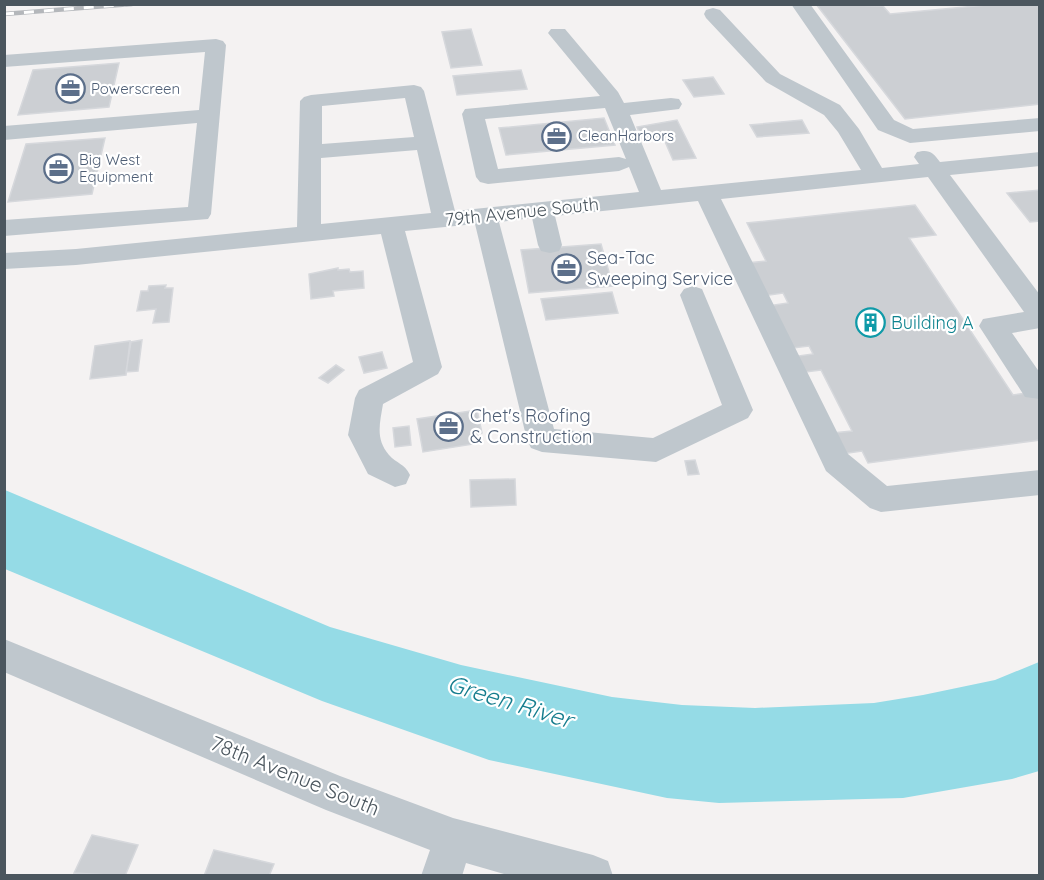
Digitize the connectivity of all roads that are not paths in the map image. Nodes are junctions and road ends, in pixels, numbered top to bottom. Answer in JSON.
{"nodes":[{"id":1,"x":800,"y":4,"type":"edge"},
{"id":2,"x":713,"y":14,"type":"dead end"},
{"id":3,"x":558,"y":33,"type":"dead end"},
{"id":4,"x":4,"y":61,"type":"edge"},
{"id":5,"x":671,"y":104,"type":"dead end"},
{"id":6,"x":615,"y":105,"type":"junction"},
{"id":7,"x":209,"y":116,"type":"junction"},
{"id":8,"x":1040,"y":124,"type":"edge"},
{"id":9,"x":4,"y":133,"type":"edge"},
{"id":10,"x":910,"y":136,"type":"junction"},
{"id":11,"x":427,"y":142,"type":"junction"},
{"id":12,"x":310,"y":152,"type":"junction"},
{"id":13,"x":1040,"y":159,"type":"edge"},
{"id":14,"x":619,"y":164,"type":"dead end"},
{"id":15,"x":933,"y":170,"type":"junction"},
{"id":16,"x":875,"y":175,"type":"junction"},
{"id":17,"x":706,"y":193,"type":"junction"},
{"id":18,"x":653,"y":198,"type":"junction"},
{"id":19,"x":542,"y":210,"type":"junction"},
{"id":20,"x":485,"y":216,"type":"junction"},
{"id":21,"x":445,"y":220,"type":"junction"},
{"id":22,"x":391,"y":226,"type":"junction"},
{"id":23,"x":4,"y":228,"type":"edge"},
{"id":24,"x":309,"y":234,"type":"junction"},
{"id":25,"x":550,"y":245,"type":"dead end"},
{"id":26,"x":4,"y":261,"type":"edge"},
{"id":27,"x":693,"y":296,"type":"dead end"},
{"id":28,"x":1040,"y":317,"type":"edge"},
{"id":29,"x":1040,"y":388,"type":"edge"},
{"id":30,"x":395,"y":475,"type":"dead end"},
{"id":31,"x":1040,"y":482,"type":"edge"},
{"id":32,"x":4,"y":655,"type":"edge"},
{"id":33,"x":454,"y":838,"type":"junction"},
{"id":34,"x":441,"y":876,"type":"edge"},
{"id":35,"x":593,"y":876,"type":"edge"}],
"edges":[{"from":1,"to":10,"type":"street"},
{"from":2,"to":16,"type":"street"},
{"from":3,"to":6,"type":"street"},
{"from":4,"to":7,"type":"street"},
{"from":5,"to":6,"type":"street"},
{"from":6,"to":14,"type":"street"},
{"from":6,"to":18,"type":"street"},
{"from":7,"to":9,"type":"street"},
{"from":7,"to":23,"type":"street"},
{"from":8,"to":10,"type":"street"},
{"from":10,"to":15,"type":"street"},
{"from":11,"to":12,"type":"street"},
{"from":11,"to":12,"type":"street"},
{"from":11,"to":21,"type":"street"},
{"from":12,"to":24,"type":"street"},
{"from":13,"to":15,"type":"street","name":"79th Avenue South"},
{"from":15,"to":16,"type":"street","name":"79th Avenue South"},
{"from":15,"to":28,"type":"street"},
{"from":16,"to":17,"type":"street","name":"79th Avenue South"},
{"from":17,"to":18,"type":"street","name":"79th Avenue South"},
{"from":17,"to":31,"type":"street"},
{"from":18,"to":19,"type":"street","name":"79th Avenue South"},
{"from":19,"to":20,"type":"street","name":"79th Avenue South"},
{"from":19,"to":25,"type":"street"},
{"from":20,"to":21,"type":"street","name":"79th Avenue South"},
{"from":20,"to":27,"type":"street"},
{"from":21,"to":22,"type":"street","name":"79th Avenue South"},
{"from":22,"to":24,"type":"street","name":"79th Avenue South"},
{"from":22,"to":30,"type":"street"},
{"from":24,"to":26,"type":"street","name":"79th Avenue South"},
{"from":28,"to":29,"type":"street"},
{"from":32,"to":33,"type":"street","name":"78th Avenue South"},
{"from":33,"to":34,"type":"street"},
{"from":33,"to":35,"type":"street","name":"78th Avenue South"}]}
